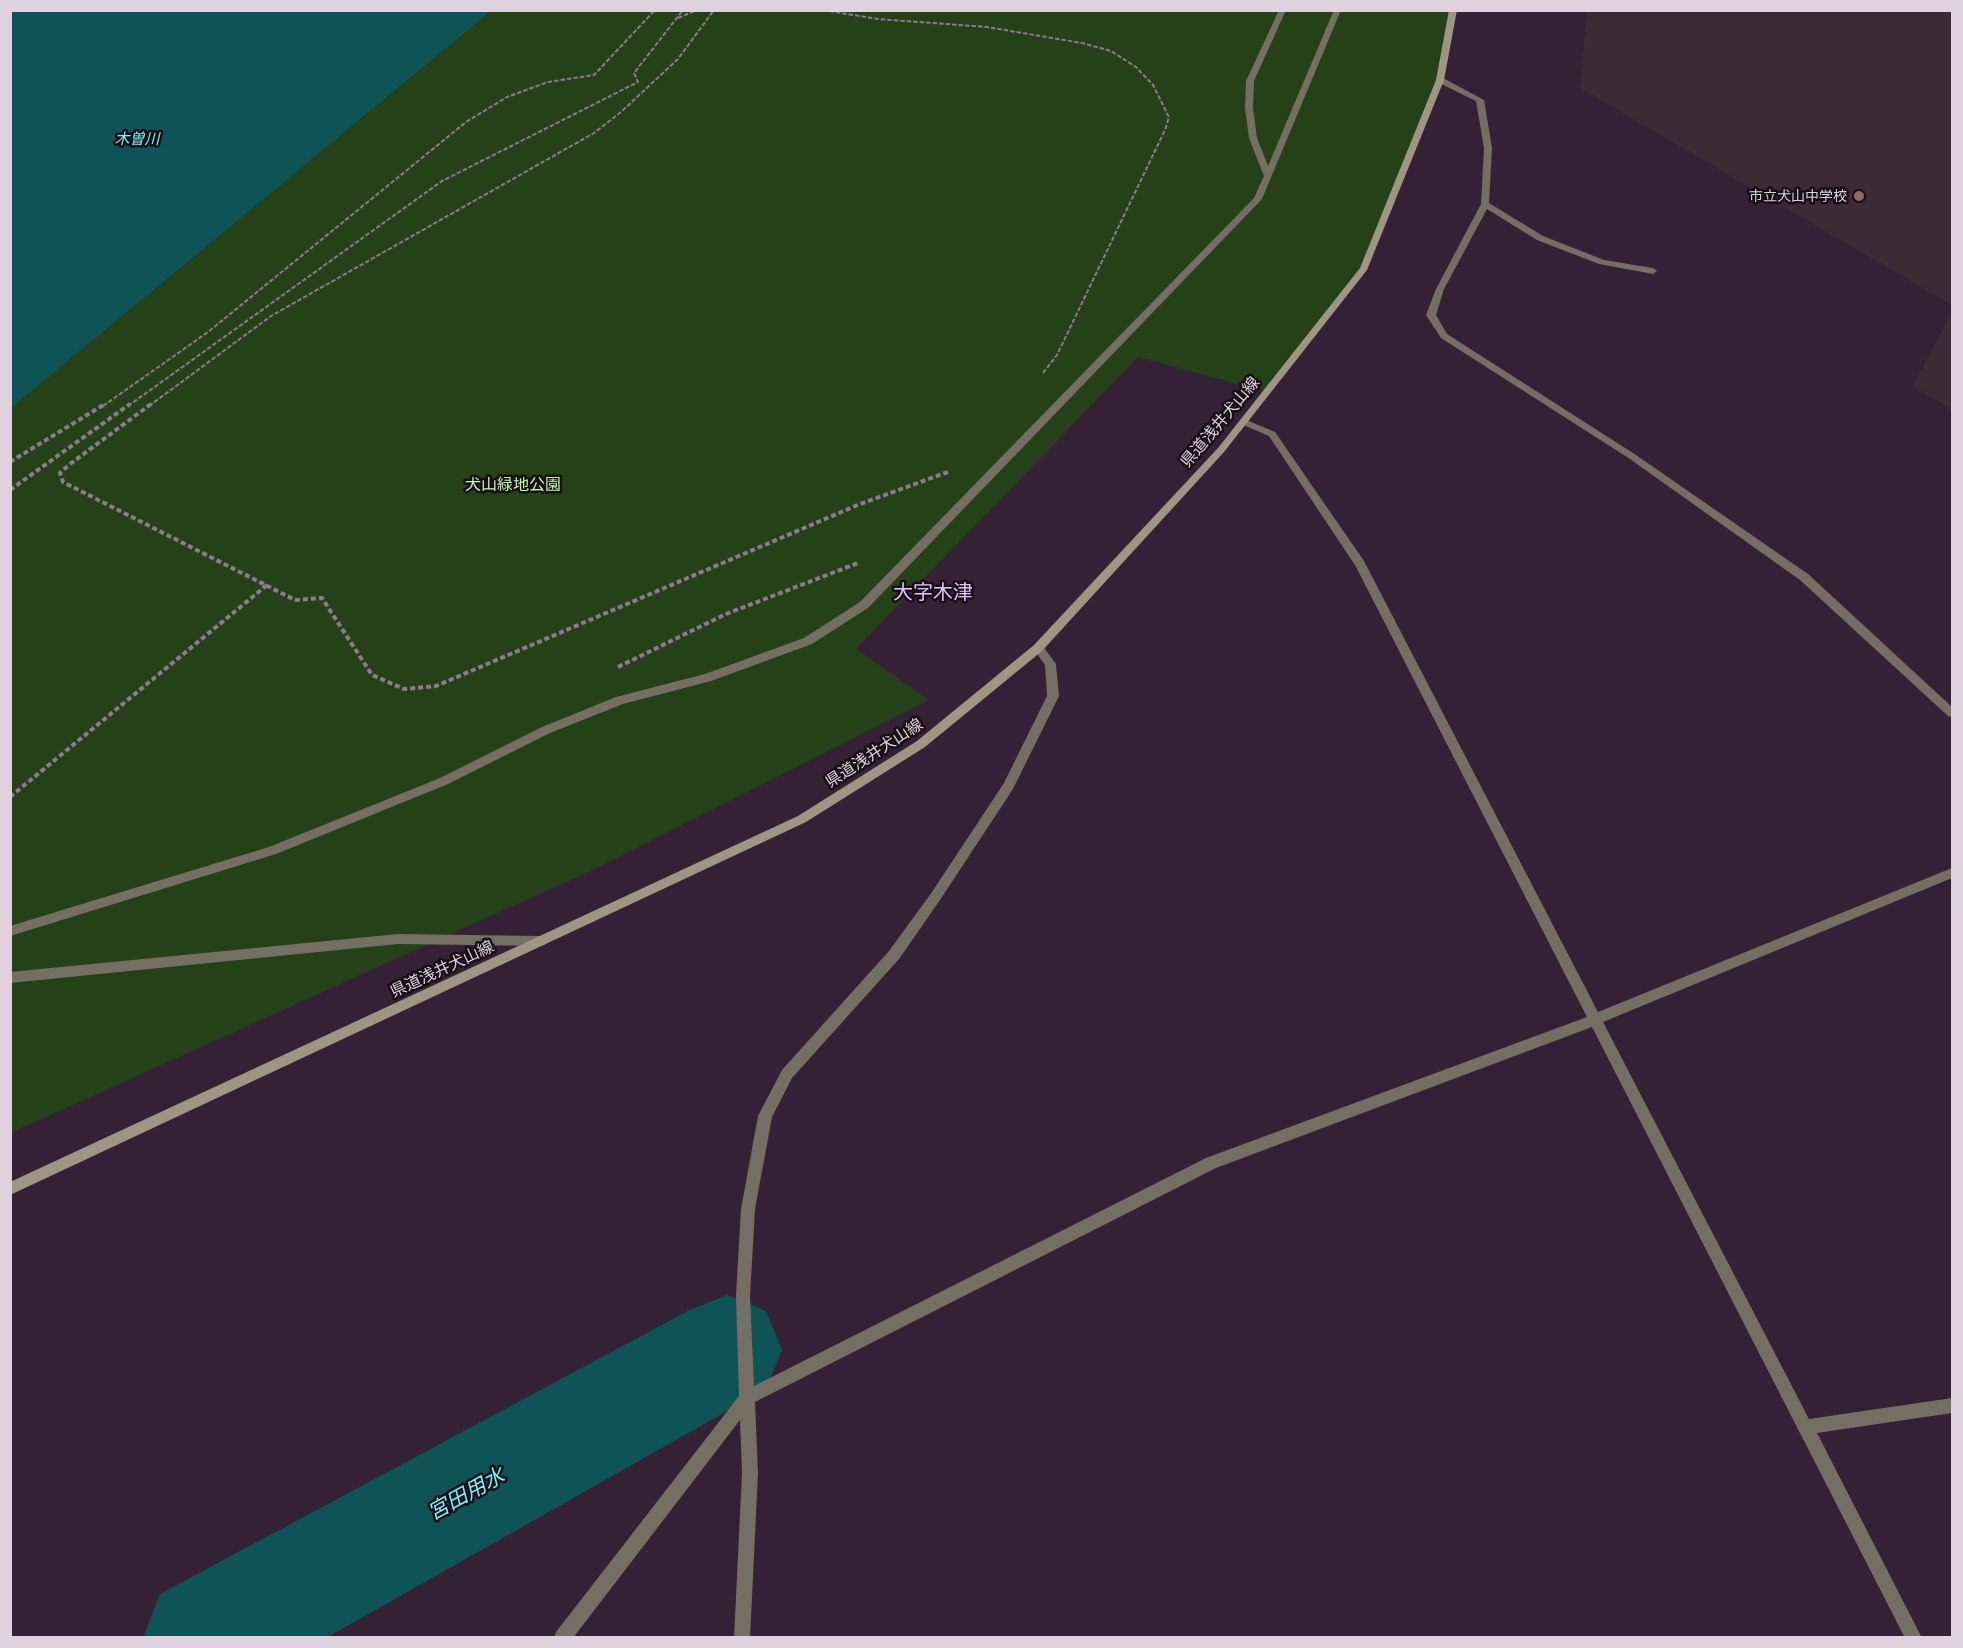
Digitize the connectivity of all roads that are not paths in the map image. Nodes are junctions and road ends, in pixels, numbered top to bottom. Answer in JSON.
{"nodes":[{"id":1,"x":1283,"y":10,"type":"edge"},
{"id":2,"x":1338,"y":10,"type":"edge"},
{"id":3,"x":1453,"y":10,"type":"edge"},
{"id":4,"x":1440,"y":80,"type":"junction"},
{"id":5,"x":1268,"y":176,"type":"junction"},
{"id":6,"x":1485,"y":204,"type":"junction"},
{"id":7,"x":1653,"y":271,"type":"dead end"},
{"id":8,"x":1244,"y":422,"type":"junction"},
{"id":9,"x":1038,"y":648,"type":"junction"},
{"id":10,"x":1953,"y":713,"type":"edge"},
{"id":11,"x":1953,"y":873,"type":"edge"},
{"id":12,"x":10,"y":931,"type":"edge"},
{"id":13,"x":541,"y":941,"type":"junction"},
{"id":14,"x":10,"y":978,"type":"edge"},
{"id":15,"x":1594,"y":1020,"type":"junction"},
{"id":16,"x":10,"y":1189,"type":"edge"},
{"id":17,"x":748,"y":1397,"type":"junction"},
{"id":18,"x":1953,"y":1405,"type":"edge"},
{"id":19,"x":1807,"y":1427,"type":"junction"},
{"id":20,"x":562,"y":1638,"type":"edge"},
{"id":21,"x":742,"y":1638,"type":"edge"},
{"id":22,"x":1914,"y":1638,"type":"edge"}],
"edges":[{"from":1,"to":5,"type":"street"},
{"from":2,"to":5,"type":"street"},
{"from":3,"to":4,"type":"main road","name":"県道浅井犬山線"},
{"from":4,"to":6,"type":"street"},
{"from":4,"to":8,"type":"main road","name":"県道浅井犬山線"},
{"from":5,"to":12,"type":"street"},
{"from":6,"to":7,"type":"street"},
{"from":6,"to":10,"type":"street"},
{"from":8,"to":9,"type":"main road","name":"県道浅井犬山線"},
{"from":8,"to":15,"type":"street"},
{"from":9,"to":13,"type":"main road","name":"県道浅井犬山線"},
{"from":9,"to":17,"type":"street"},
{"from":11,"to":15,"type":"street"},
{"from":13,"to":14,"type":"street"},
{"from":13,"to":16,"type":"main road","name":"県道浅井犬山線"},
{"from":15,"to":17,"type":"street"},
{"from":15,"to":19,"type":"street"},
{"from":17,"to":20,"type":"street"},
{"from":17,"to":21,"type":"street"},
{"from":18,"to":19,"type":"street"},
{"from":19,"to":22,"type":"street"}]}
